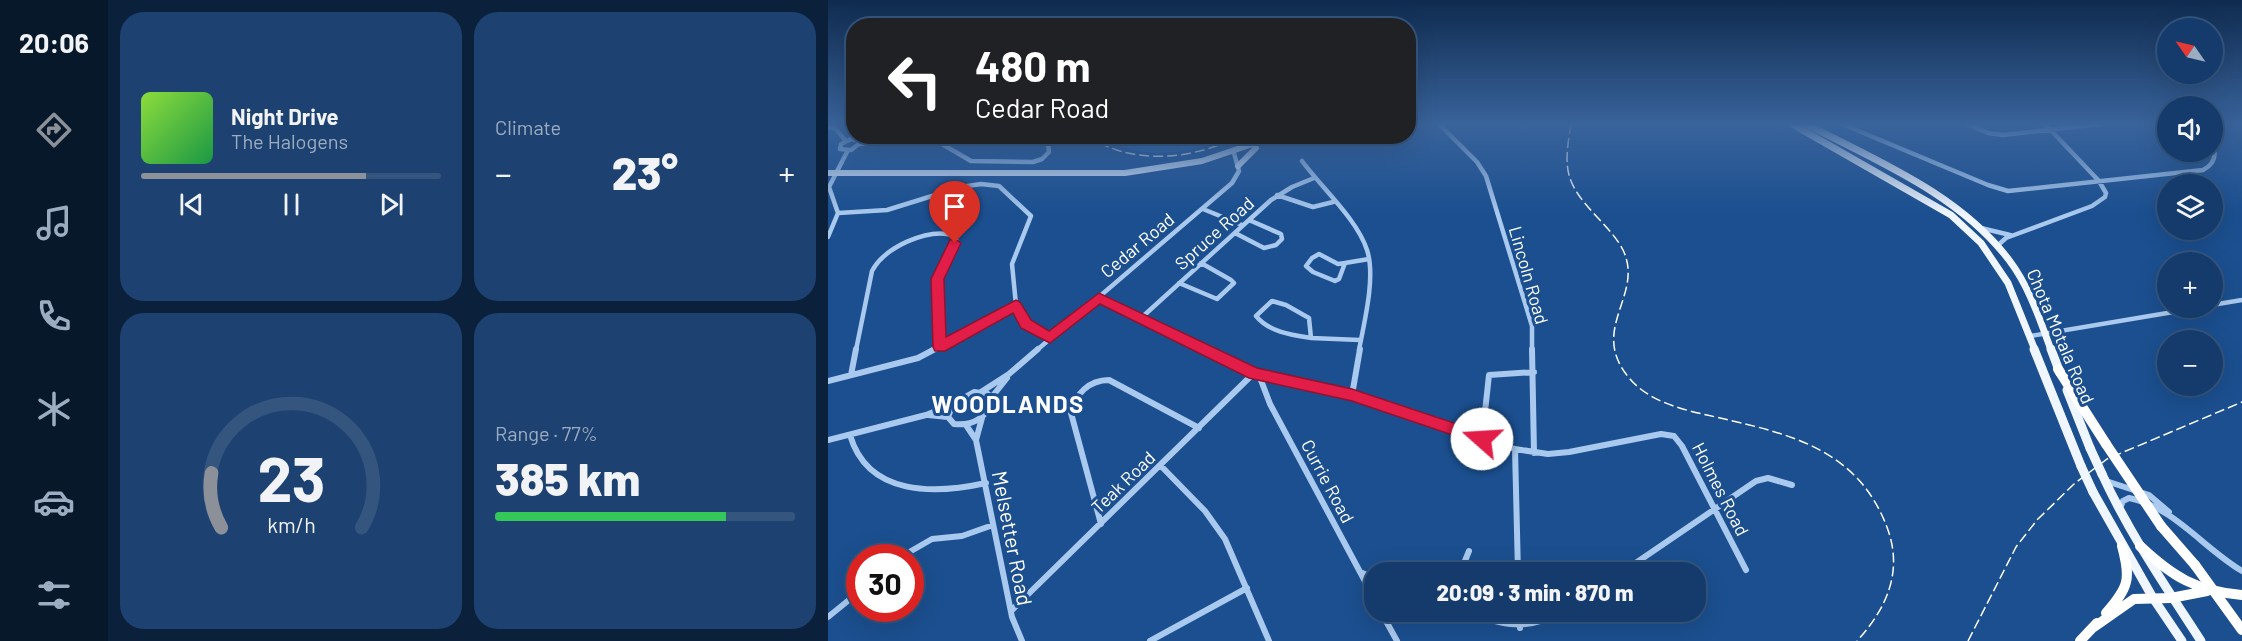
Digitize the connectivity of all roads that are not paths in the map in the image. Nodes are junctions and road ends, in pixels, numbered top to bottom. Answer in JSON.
{"nodes":[{"id":1,"x":1234,"y":153,"type":"edge"},
{"id":2,"x":845,"y":154,"type":"edge"},
{"id":3,"x":959,"y":154,"type":"edge"},
{"id":4,"x":1047,"y":154,"type":"edge"},
{"id":5,"x":1231,"y":154,"type":"edge"},
{"id":6,"x":1249,"y":154,"type":"edge"},
{"id":7,"x":1469,"y":154,"type":"edge"},
{"id":8,"x":1845,"y":154,"type":"edge"},
{"id":9,"x":1860,"y":154,"type":"edge"},
{"id":10,"x":1914,"y":154,"type":"edge"},
{"id":11,"x":2073,"y":154,"type":"edge"},
{"id":12,"x":1302,"y":161,"type":"dead end"},
{"id":13,"x":2214,"y":162,"type":"edge"},
{"id":14,"x":1238,"y":166,"type":"junction"},
{"id":15,"x":832,"y":172,"type":"edge"},
{"id":16,"x":1314,"y":178,"type":"junction"},
{"id":17,"x":2099,"y":181,"type":"junction"},
{"id":18,"x":1277,"y":195,"type":"junction"},
{"id":19,"x":1333,"y":202,"type":"junction"},
{"id":20,"x":1203,"y":209,"type":"junction"},
{"id":21,"x":838,"y":213,"type":"junction"},
{"id":22,"x":1249,"y":220,"type":"junction"},
{"id":23,"x":1242,"y":225,"type":"junction"},
{"id":24,"x":1980,"y":228,"type":"junction"},
{"id":25,"x":1234,"y":232,"type":"junction"},
{"id":26,"x":2012,"y":236,"type":"junction"},
{"id":27,"x":828,"y":237,"type":"edge"},
{"id":28,"x":1997,"y":246,"type":"junction"},
{"id":29,"x":1370,"y":259,"type":"junction"},
{"id":30,"x":1201,"y":263,"type":"junction"},
{"id":31,"x":1345,"y":263,"type":"junction"},
{"id":32,"x":1179,"y":283,"type":"junction"},
{"id":33,"x":1099,"y":298,"type":"junction"},
{"id":34,"x":2242,"y":300,"type":"edge"},
{"id":35,"x":2223,"y":303,"type":"edge"},
{"id":36,"x":1016,"y":305,"type":"junction"},
{"id":37,"x":2157,"y":315,"type":"edge"},
{"id":38,"x":1140,"y":319,"type":"junction"},
{"id":39,"x":2045,"y":334,"type":"junction"},
{"id":40,"x":2030,"y":336,"type":"junction"},
{"id":41,"x":1050,"y":338,"type":"junction"},
{"id":42,"x":1311,"y":338,"type":"junction"},
{"id":43,"x":1360,"y":340,"type":"junction"},
{"id":44,"x":940,"y":347,"type":"junction"},
{"id":45,"x":2058,"y":369,"type":"junction"},
{"id":46,"x":1534,"y":372,"type":"junction"},
{"id":47,"x":1009,"y":374,"type":"junction"},
{"id":48,"x":1257,"y":374,"type":"junction"},
{"id":49,"x":851,"y":375,"type":"junction"},
{"id":50,"x":828,"y":381,"type":"edge"},
{"id":51,"x":981,"y":392,"type":"junction"},
{"id":52,"x":1352,"y":395,"type":"junction"},
{"id":53,"x":991,"y":398,"type":"junction"},
{"id":54,"x":953,"y":404,"type":"junction"},
{"id":55,"x":926,"y":415,"type":"junction"},
{"id":56,"x":948,"y":417,"type":"junction"},
{"id":57,"x":982,"y":418,"type":"junction"},
{"id":58,"x":966,"y":425,"type":"junction"},
{"id":59,"x":1199,"y":428,"type":"junction"},
{"id":60,"x":850,"y":435,"type":"junction"},
{"id":61,"x":1482,"y":439,"type":"junction"},
{"id":62,"x":976,"y":440,"type":"junction"},
{"id":63,"x":828,"y":441,"type":"edge"},
{"id":64,"x":1515,"y":449,"type":"junction"},
{"id":65,"x":1534,"y":453,"type":"junction"},
{"id":66,"x":1161,"y":466,"type":"junction"},
{"id":67,"x":2103,"y":478,"type":"junction"},
{"id":68,"x":986,"y":483,"type":"junction"},
{"id":69,"x":1792,"y":485,"type":"dead end"},
{"id":70,"x":1714,"y":510,"type":"junction"},
{"id":71,"x":2120,"y":510,"type":"junction"},
{"id":72,"x":2174,"y":518,"type":"junction"},
{"id":73,"x":1101,"y":524,"type":"junction"},
{"id":74,"x":993,"y":525,"type":"junction"},
{"id":75,"x":923,"y":544,"type":"edge"},
{"id":76,"x":2122,"y":546,"type":"junction"},
{"id":77,"x":2140,"y":546,"type":"junction"},
{"id":78,"x":1469,"y":551,"type":"dead end"},
{"id":79,"x":1464,"y":562,"type":"edge"},
{"id":80,"x":1518,"y":562,"type":"edge"},
{"id":81,"x":1637,"y":562,"type":"edge"},
{"id":82,"x":1746,"y":570,"type":"dead end"},
{"id":83,"x":2242,"y":571,"type":"edge"},
{"id":84,"x":1360,"y":572,"type":"junction"},
{"id":85,"x":1364,"y":574,"type":"edge"},
{"id":86,"x":1364,"y":579,"type":"edge"},
{"id":87,"x":1246,"y":588,"type":"junction"},
{"id":88,"x":2207,"y":591,"type":"junction"},
{"id":89,"x":2242,"y":595,"type":"edge"},
{"id":90,"x":2171,"y":597,"type":"junction"},
{"id":91,"x":2153,"y":598,"type":"junction"},
{"id":92,"x":846,"y":602,"type":"edge"},
{"id":93,"x":1012,"y":610,"type":"junction"},
{"id":94,"x":828,"y":617,"type":"edge"},
{"id":95,"x":1387,"y":622,"type":"edge"},
{"id":96,"x":1500,"y":622,"type":"edge"},
{"id":97,"x":1520,"y":622,"type":"edge"},
{"id":98,"x":1543,"y":622,"type":"edge"},
{"id":99,"x":2094,"y":627,"type":"junction"},
{"id":100,"x":1520,"y":628,"type":"junction"},
{"id":101,"x":2242,"y":630,"type":"edge"},
{"id":102,"x":2198,"y":637,"type":"edge"},
{"id":103,"x":1022,"y":641,"type":"edge"},
{"id":104,"x":1150,"y":641,"type":"edge"},
{"id":105,"x":1269,"y":641,"type":"edge"},
{"id":106,"x":1397,"y":641,"type":"edge"},
{"id":107,"x":2080,"y":641,"type":"edge"},
{"id":108,"x":2182,"y":641,"type":"edge"}],
"edges":[{"from":1,"to":14,"type":"street"},
{"from":2,"to":15,"type":"street"},
{"from":3,"to":4,"type":"street"},
{"from":5,"to":15,"type":"main road"},
{"from":6,"to":14,"type":"main road"},
{"from":7,"to":46,"type":"street","name":"Lincoln Road"},
{"from":8,"to":40,"type":"main road","name":"Chota Motala Road"},
{"from":9,"to":24,"type":"main road","name":"Chota Motala Road"},
{"from":10,"to":17,"type":"street"},
{"from":11,"to":17,"type":"street"},
{"from":12,"to":16,"type":"street"},
{"from":13,"to":17,"type":"street"},
{"from":14,"to":20,"type":"street","name":"Cedar Road"},
{"from":15,"to":21,"type":"street"},
{"from":16,"to":18,"type":"street","name":"Spruce Road"},
{"from":16,"to":19,"type":"street"},
{"from":17,"to":26,"type":"street"},
{"from":18,"to":19,"type":"street"},
{"from":18,"to":22,"type":"street","name":"Spruce Road"},
{"from":19,"to":29,"type":"street"},
{"from":20,"to":23,"type":"street"},
{"from":20,"to":33,"type":"street","name":"Cedar Road"},
{"from":21,"to":27,"type":"street"},
{"from":21,"to":36,"type":"street"},
{"from":22,"to":23,"type":"street","name":"Spruce Road"},
{"from":22,"to":25,"type":"street"},
{"from":23,"to":25,"type":"street","name":"Spruce Road"},
{"from":24,"to":26,"type":"street"},
{"from":24,"to":28,"type":"main road","name":"Chota Motala Road"},
{"from":25,"to":30,"type":"street","name":"Spruce Road"},
{"from":26,"to":28,"type":"street"},
{"from":28,"to":39,"type":"main road","name":"Chota Motala Road"},
{"from":29,"to":31,"type":"street"},
{"from":29,"to":43,"type":"street"},
{"from":30,"to":32,"type":"street","name":"Spruce Road"},
{"from":30,"to":32,"type":"street"},
{"from":31,"to":31,"type":"street"},
{"from":32,"to":38,"type":"street","name":"Spruce Road"},
{"from":33,"to":38,"type":"street"},
{"from":33,"to":41,"type":"street","name":"Cedar Road"},
{"from":34,"to":35,"type":"street"},
{"from":36,"to":41,"type":"street"},
{"from":36,"to":44,"type":"street"},
{"from":37,"to":39,"type":"street"},
{"from":38,"to":48,"type":"street"},
{"from":39,"to":40,"type":"street"},
{"from":39,"to":45,"type":"main road","name":"Chota Motala Road"},
{"from":40,"to":76,"type":"main road","name":"Chota Motala Road","bridge":true},
{"from":41,"to":47,"type":"street","name":"Cedar Road"},
{"from":42,"to":42,"type":"street"},
{"from":42,"to":43,"type":"street"},
{"from":43,"to":52,"type":"street"},
{"from":44,"to":49,"type":"street"},
{"from":44,"to":49,"type":"street"},
{"from":45,"to":67,"type":"main road","name":"Chota Motala Road","bridge":true},
{"from":45,"to":101,"type":"highway","bridge":true},
{"from":46,"to":61,"type":"street"},
{"from":46,"to":65,"type":"street","name":"Lincoln Road"},
{"from":47,"to":51,"type":"street","name":"Cedar Road"},
{"from":47,"to":53,"type":"street","name":"Cedar Road"},
{"from":48,"to":52,"type":"street"},
{"from":48,"to":59,"type":"street","name":"Teak Road"},
{"from":48,"to":84,"type":"street","name":"Currie Road"},
{"from":49,"to":50,"type":"street"},
{"from":51,"to":53,"type":"street"},
{"from":51,"to":54,"type":"street"},
{"from":52,"to":61,"type":"street"},
{"from":53,"to":57,"type":"street"},
{"from":54,"to":55,"type":"street"},
{"from":54,"to":56,"type":"street"},
{"from":55,"to":56,"type":"street"},
{"from":55,"to":60,"type":"street"},
{"from":56,"to":58,"type":"street"},
{"from":57,"to":58,"type":"street"},
{"from":57,"to":62,"type":"street","name":"Melsetter Road"},
{"from":58,"to":62,"type":"street","name":"Melsetter Road"},
{"from":59,"to":66,"type":"street","name":"Teak Road"},
{"from":59,"to":73,"type":"street"},
{"from":60,"to":63,"type":"street"},
{"from":60,"to":68,"type":"street"},
{"from":61,"to":64,"type":"street"},
{"from":62,"to":68,"type":"street","name":"Melsetter Road"},
{"from":64,"to":65,"type":"street"},
{"from":64,"to":80,"type":"street"},
{"from":65,"to":70,"type":"street","name":"Holmes Road"},
{"from":66,"to":73,"type":"street","name":"Teak Road"},
{"from":66,"to":87,"type":"street"},
{"from":67,"to":71,"type":"main road","name":"Chota Motala Road"},
{"from":67,"to":72,"type":"street"},
{"from":68,"to":74,"type":"street","name":"Melsetter Road"},
{"from":69,"to":70,"type":"street"},
{"from":70,"to":81,"type":"street"},
{"from":70,"to":82,"type":"street","name":"Holmes Road"},
{"from":71,"to":72,"type":"street"},
{"from":71,"to":77,"type":"main road","name":"Chota Motala Road"},
{"from":72,"to":83,"type":"street"},
{"from":73,"to":93,"type":"street","name":"Teak Road"},
{"from":74,"to":75,"type":"street"},
{"from":74,"to":93,"type":"street","name":"Melsetter Road"},
{"from":76,"to":91,"type":"main road","name":"Chota Motala Road"},
{"from":76,"to":99,"type":"highway"},
{"from":77,"to":88,"type":"highway"},
{"from":77,"to":90,"type":"main road","name":"Chota Motala Road"},
{"from":78,"to":79,"type":"street"},
{"from":84,"to":85,"type":"street"},
{"from":84,"to":86,"type":"street","name":"Currie Road"},
{"from":87,"to":104,"type":"street"},
{"from":87,"to":105,"type":"street"},
{"from":88,"to":89,"type":"highway"},
{"from":88,"to":90,"type":"highway"},
{"from":90,"to":91,"type":"highway"},
{"from":90,"to":102,"type":"main road","name":"Chota Motala Road"},
{"from":91,"to":99,"type":"highway"},
{"from":91,"to":108,"type":"main road","name":"Chota Motala Road"},
{"from":92,"to":94,"type":"street"},
{"from":93,"to":103,"type":"street","name":"Melsetter Road"},
{"from":95,"to":106,"type":"street"},
{"from":96,"to":100,"type":"street"},
{"from":97,"to":100,"type":"street"},
{"from":98,"to":100,"type":"street"},
{"from":99,"to":107,"type":"highway"}]}
